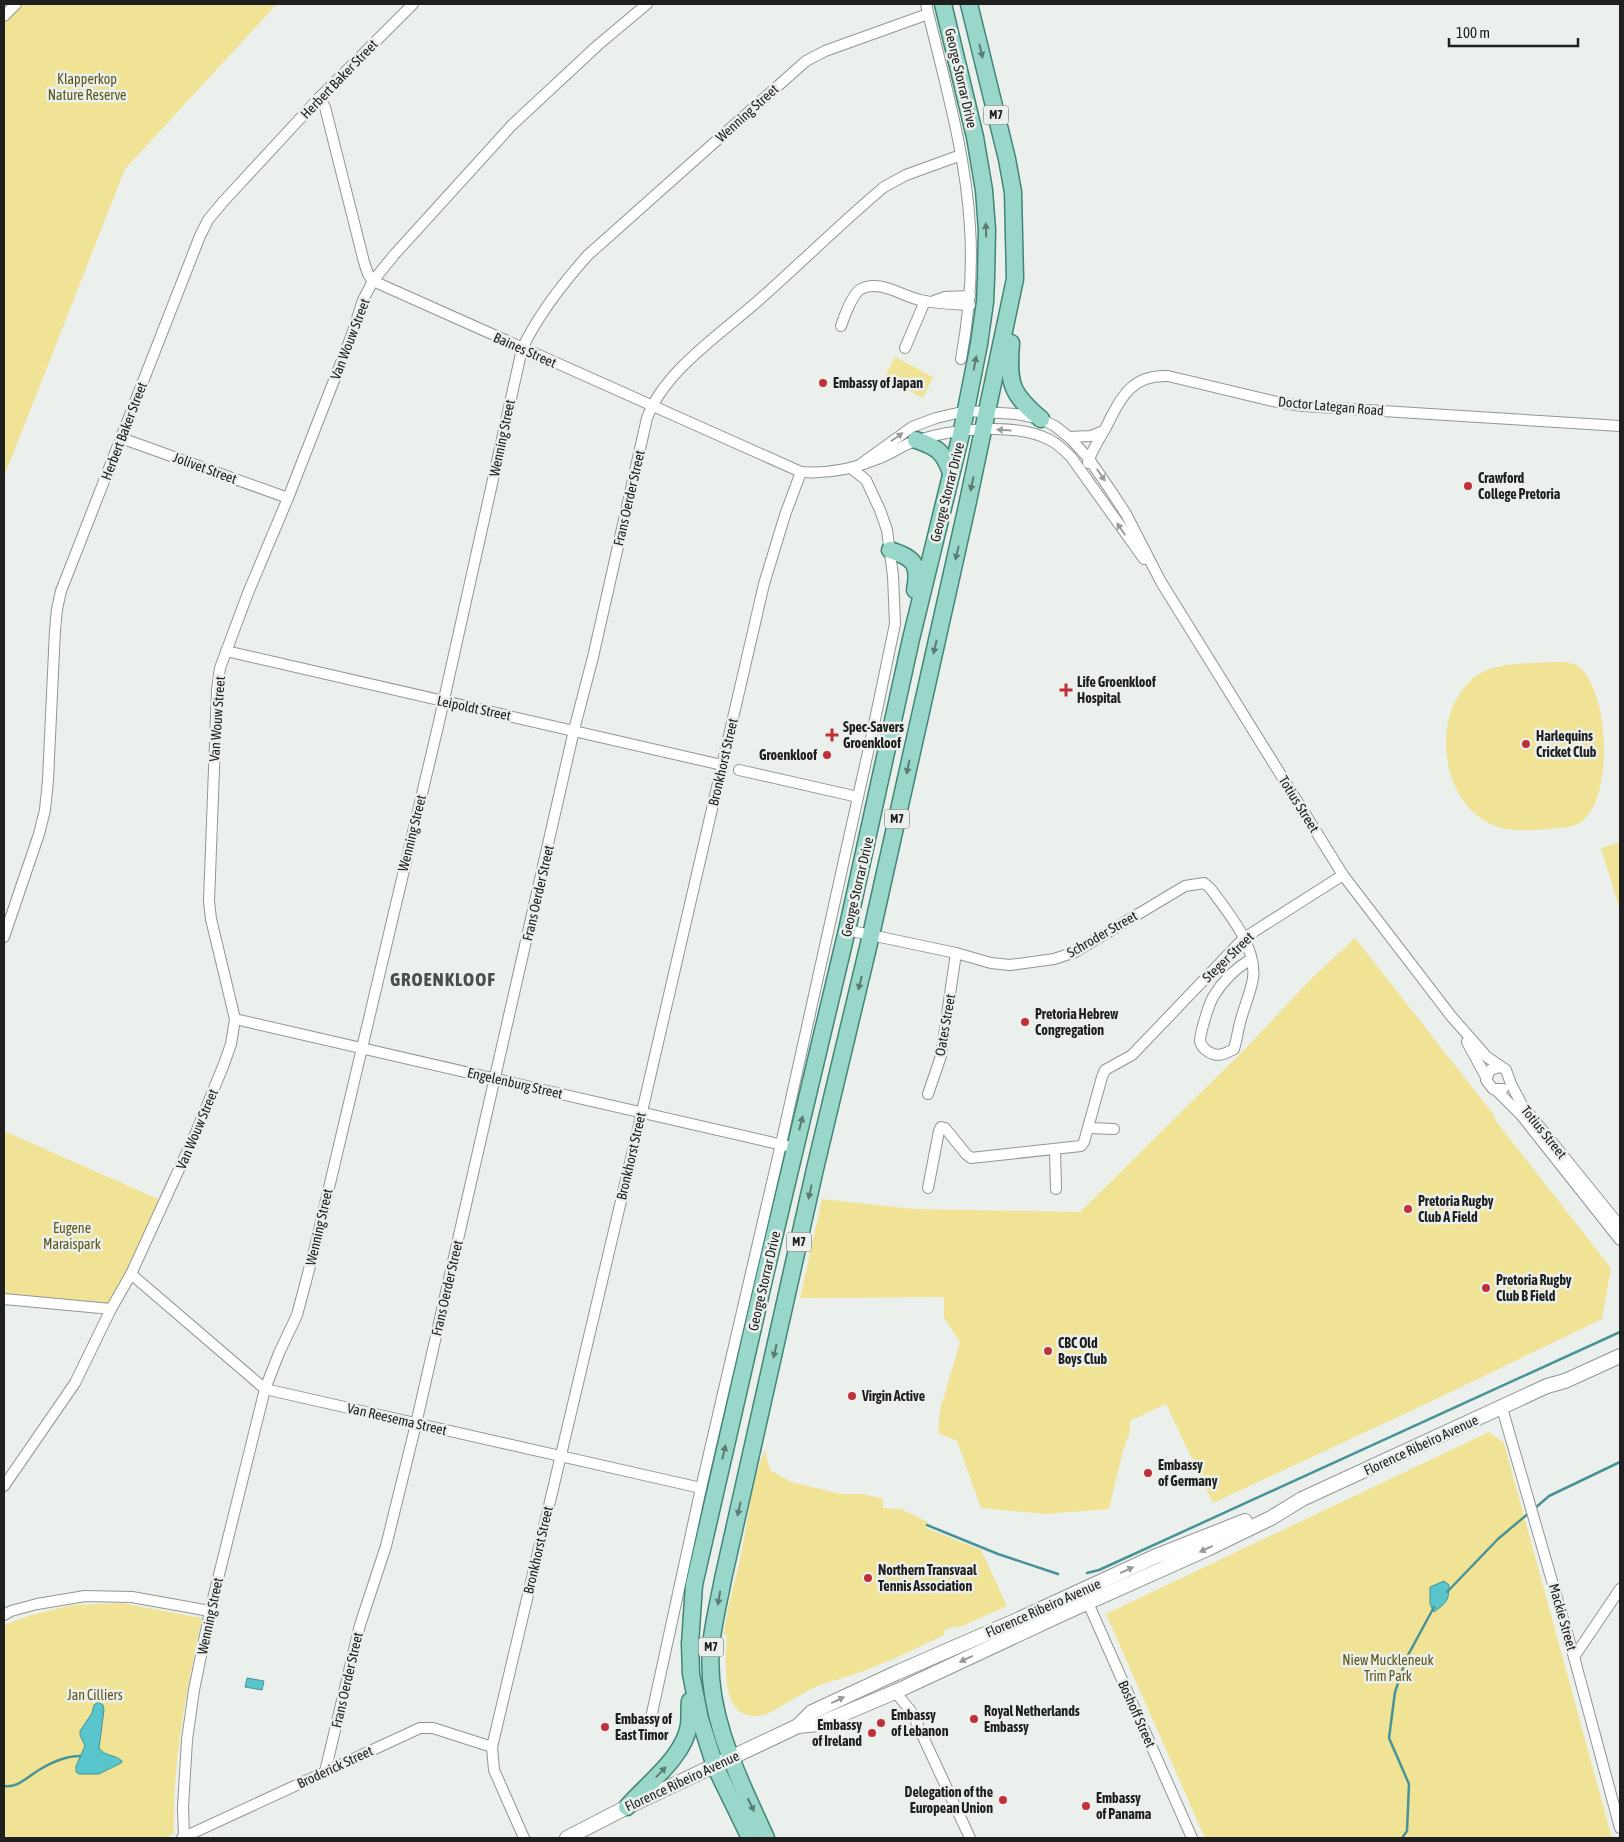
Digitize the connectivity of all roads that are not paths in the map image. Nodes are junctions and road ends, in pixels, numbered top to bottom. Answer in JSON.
{"nodes":[{"id":1,"x":16,"y":4,"type":"edge"},
{"id":2,"x":413,"y":4,"type":"edge"},
{"id":3,"x":647,"y":4,"type":"edge"},
{"id":4,"x":943,"y":4,"type":"edge"},
{"id":5,"x":970,"y":4,"type":"edge"},
{"id":6,"x":927,"y":9,"type":"edge"},
{"id":7,"x":4,"y":16,"type":"edge"},
{"id":8,"x":319,"y":98,"type":"junction"},
{"id":9,"x":961,"y":155,"type":"junction"},
{"id":10,"x":1015,"y":279,"type":"junction"},
{"id":11,"x":373,"y":281,"type":"junction"},
{"id":12,"x":970,"y":300,"type":"junction"},
{"id":13,"x":929,"y":301,"type":"junction"},
{"id":14,"x":840,"y":326,"type":"dead end"},
{"id":15,"x":905,"y":348,"type":"dead end"},
{"id":16,"x":522,"y":349,"type":"junction"},
{"id":17,"x":961,"y":359,"type":"dead end"},
{"id":18,"x":651,"y":406,"type":"junction"},
{"id":19,"x":966,"y":411,"type":"junction"},
{"id":20,"x":988,"y":412,"type":"junction"},
{"id":21,"x":1041,"y":419,"type":"junction"},
{"id":22,"x":1620,"y":426,"type":"edge"},
{"id":23,"x":984,"y":429,"type":"junction"},
{"id":24,"x":962,"y":430,"type":"junction"},
{"id":25,"x":1103,"y":431,"type":"junction"},
{"id":26,"x":1068,"y":437,"type":"junction"},
{"id":27,"x":121,"y":438,"type":"junction"},
{"id":28,"x":916,"y":440,"type":"junction"},
{"id":29,"x":1071,"y":457,"type":"junction"},
{"id":30,"x":1089,"y":459,"type":"junction"},
{"id":31,"x":854,"y":467,"type":"junction"},
{"id":32,"x":801,"y":472,"type":"junction"},
{"id":33,"x":951,"y":473,"type":"junction"},
{"id":34,"x":1084,"y":475,"type":"junction"},
{"id":35,"x":288,"y":498,"type":"junction"},
{"id":36,"x":890,"y":550,"type":"junction"},
{"id":37,"x":1161,"y":582,"type":"junction"},
{"id":38,"x":911,"y":639,"type":"junction"},
{"id":39,"x":226,"y":651,"type":"junction"},
{"id":40,"x":443,"y":701,"type":"junction"},
{"id":41,"x":574,"y":730,"type":"junction"},
{"id":42,"x":722,"y":765,"type":"junction"},
{"id":43,"x":739,"y":770,"type":"dead end"},
{"id":44,"x":858,"y":797,"type":"junction"},
{"id":45,"x":1343,"y":876,"type":"junction"},
{"id":46,"x":847,"y":930,"type":"junction"},
{"id":47,"x":872,"y":936,"type":"junction"},
{"id":48,"x":4,"y":937,"type":"edge"},
{"id":49,"x":1244,"y":938,"type":"junction"},
{"id":50,"x":956,"y":953,"type":"junction"},
{"id":51,"x":1251,"y":959,"type":"junction"},
{"id":52,"x":1451,"y":1016,"type":"junction"},
{"id":53,"x":235,"y":1019,"type":"junction"},
{"id":54,"x":361,"y":1047,"type":"junction"},
{"id":55,"x":842,"y":1059,"type":"junction"},
{"id":56,"x":1500,"y":1067,"type":"junction"},
{"id":57,"x":1486,"y":1077,"type":"junction"},
{"id":58,"x":495,"y":1078,"type":"junction"},
{"id":59,"x":1510,"y":1080,"type":"junction"},
{"id":60,"x":1496,"y":1090,"type":"junction"},
{"id":61,"x":928,"y":1094,"type":"dead end"},
{"id":62,"x":641,"y":1112,"type":"junction"},
{"id":63,"x":1088,"y":1128,"type":"junction"},
{"id":64,"x":1114,"y":1128,"type":"dead end"},
{"id":65,"x":788,"y":1146,"type":"junction"},
{"id":66,"x":1055,"y":1150,"type":"junction"},
{"id":67,"x":815,"y":1169,"type":"junction"},
{"id":68,"x":928,"y":1188,"type":"dead end"},
{"id":69,"x":1056,"y":1189,"type":"dead end"},
{"id":70,"x":1620,"y":1226,"type":"edge"},
{"id":71,"x":1620,"y":1240,"type":"edge"},
{"id":72,"x":131,"y":1274,"type":"junction"},
{"id":73,"x":765,"y":1275,"type":"junction"},
{"id":74,"x":787,"y":1296,"type":"junction"},
{"id":75,"x":4,"y":1299,"type":"edge"},
{"id":76,"x":758,"y":1308,"type":"junction"},
{"id":77,"x":111,"y":1309,"type":"junction"},
{"id":78,"x":1620,"y":1347,"type":"edge"},
{"id":79,"x":1620,"y":1356,"type":"edge"},
{"id":80,"x":1547,"y":1386,"type":"junction"},
{"id":81,"x":264,"y":1389,"type":"junction"},
{"id":82,"x":1502,"y":1408,"type":"junction"},
{"id":83,"x":416,"y":1424,"type":"junction"},
{"id":84,"x":561,"y":1456,"type":"junction"},
{"id":85,"x":4,"y":1486,"type":"edge"},
{"id":86,"x":701,"y":1488,"type":"junction"},
{"id":87,"x":1620,"y":1589,"type":"edge"},
{"id":88,"x":1086,"y":1596,"type":"junction"},
{"id":89,"x":210,"y":1611,"type":"junction"},
{"id":90,"x":4,"y":1615,"type":"edge"},
{"id":91,"x":974,"y":1638,"type":"junction"},
{"id":92,"x":1010,"y":1638,"type":"junction"},
{"id":93,"x":1574,"y":1656,"type":"junction"},
{"id":94,"x":691,"y":1674,"type":"junction"},
{"id":95,"x":911,"y":1684,"type":"junction"},
{"id":96,"x":895,"y":1692,"type":"junction"},
{"id":97,"x":911,"y":1711,"type":"junction"},
{"id":98,"x":798,"y":1726,"type":"junction"},
{"id":99,"x":649,"y":1727,"type":"dead end"},
{"id":100,"x":492,"y":1747,"type":"junction"},
{"id":101,"x":722,"y":1762,"type":"junction"},
{"id":102,"x":325,"y":1772,"type":"junction"},
{"id":103,"x":627,"y":1807,"type":"junction"},
{"id":104,"x":1620,"y":1828,"type":"edge"},
{"id":105,"x":183,"y":1838,"type":"edge"},
{"id":106,"x":524,"y":1838,"type":"edge"},
{"id":107,"x":567,"y":1838,"type":"edge"},
{"id":108,"x":750,"y":1838,"type":"edge"},
{"id":109,"x":766,"y":1838,"type":"edge"},
{"id":110,"x":970,"y":1838,"type":"edge"},
{"id":111,"x":1192,"y":1838,"type":"edge"}],
"edges":[{"from":1,"to":7,"type":"street"},
{"from":2,"to":8,"type":"street","name":"Herbert Baker Street"},
{"from":3,"to":11,"type":"street","name":"Van Wouw Street"},
{"from":19,"to":4,"type":"main road","name":"George Storrar Drive","number":"M7","one_way":true},
{"from":5,"to":10,"type":"main road","name":"George Storrar Drive","number":"M7","one_way":true},
{"from":6,"to":9,"type":"street","name":"George Storrar Drive"},
{"from":6,"to":16,"type":"street","name":"Wenning Street"},
{"from":8,"to":11,"type":"street"},
{"from":8,"to":27,"type":"street","name":"Herbert Baker Street"},
{"from":9,"to":12,"type":"street","name":"George Storrar Drive"},
{"from":9,"to":18,"type":"street","name":"Frans Oerder Street"},
{"from":10,"to":20,"type":"main road","name":"George Storrar Drive","number":"M7"},
{"from":10,"to":21,"type":"main road"},
{"from":11,"to":16,"type":"street","name":"Baines Street"},
{"from":11,"to":35,"type":"street","name":"Van Wouw Street"},
{"from":12,"to":13,"type":"street"},
{"from":12,"to":17,"type":"street","name":"George Storrar Drive"},
{"from":13,"to":14,"type":"street"},
{"from":13,"to":15,"type":"street"},
{"from":16,"to":18,"type":"street","name":"Baines Street"},
{"from":16,"to":40,"type":"street","name":"Wenning Street"},
{"from":18,"to":32,"type":"street","name":"Baines Street"},
{"from":18,"to":41,"type":"street","name":"Frans Oerder Street"},
{"from":19,"to":20,"type":"street","name":"Baines Street"},
{"from":19,"to":24,"type":"main road","name":"George Storrar Drive","number":"M7"},
{"from":31,"to":19,"type":"street","name":"Baines Street","one_way":true},
{"from":20,"to":21,"type":"street","name":"Totius Street"},
{"from":20,"to":23,"type":"main road","name":"George Storrar Drive","number":"M7"},
{"from":21,"to":26,"type":"street","name":"Totius Street"},
{"from":22,"to":25,"type":"street","name":"Doctor Lategan Road"},
{"from":23,"to":24,"type":"street","name":"Baines Street"},
{"from":29,"to":23,"type":"street","name":"Totius Street","one_way":true},
{"from":23,"to":47,"type":"main road","name":"George Storrar Drive","number":"M7","one_way":true},
{"from":24,"to":28,"type":"street","name":"Baines Street"},
{"from":24,"to":33,"type":"main road","name":"George Storrar Drive","number":"M7"},
{"from":25,"to":26,"type":"street"},
{"from":25,"to":30,"type":"street","name":"Doctor Lategan Road"},
{"from":26,"to":30,"type":"street","name":"Totius Street"},
{"from":27,"to":35,"type":"street","name":"Jolivet Street"},
{"from":27,"to":48,"type":"street","name":"Herbert Baker Street"},
{"from":28,"to":31,"type":"street","name":"Baines Street"},
{"from":28,"to":33,"type":"main road"},
{"from":29,"to":30,"type":"street"},
{"from":29,"to":34,"type":"street","name":"Totius Street"},
{"from":30,"to":34,"type":"street","name":"Doctor Lategan Road"},
{"from":30,"to":37,"type":"street","name":"Totius Street","one_way":true},
{"from":31,"to":32,"type":"street","name":"Baines Street"},
{"from":31,"to":36,"type":"street","name":"George Storrar Drive"},
{"from":32,"to":42,"type":"street","name":"Bronkhorst Street"},
{"from":33,"to":38,"type":"main road","name":"George Storrar Drive","number":"M7"},
{"from":37,"to":34,"type":"street","name":"Totius Street","one_way":true},
{"from":35,"to":39,"type":"street","name":"Van Wouw Street"},
{"from":36,"to":38,"type":"main road"},
{"from":36,"to":44,"type":"street","name":"George Storrar Drive"},
{"from":37,"to":45,"type":"street","name":"Totius Street"},
{"from":38,"to":46,"type":"main road","name":"George Storrar Drive","number":"M7"},
{"from":39,"to":40,"type":"street","name":"Leipoldt Street"},
{"from":39,"to":53,"type":"street","name":"Van Wouw Street"},
{"from":40,"to":41,"type":"street","name":"Leipoldt Street"},
{"from":40,"to":54,"type":"street","name":"Wenning Street"},
{"from":41,"to":42,"type":"street","name":"Leipoldt Street"},
{"from":41,"to":58,"type":"street","name":"Frans Oerder Street"},
{"from":42,"to":62,"type":"street","name":"Bronkhorst Street"},
{"from":43,"to":44,"type":"street"},
{"from":44,"to":65,"type":"street","name":"George Storrar Drive"},
{"from":45,"to":49,"type":"street","name":"Steger Street"},
{"from":45,"to":52,"type":"street","name":"Totius Street"},
{"from":46,"to":47,"type":"street","name":"Schroder Street"},
{"from":65,"to":46,"type":"main road","name":"George Storrar Drive","number":"M7","one_way":true},
{"from":47,"to":50,"type":"street","name":"Schroder Street"},
{"from":47,"to":55,"type":"main road","name":"George Storrar Drive","number":"M7","one_way":true},
{"from":49,"to":50,"type":"street","name":"Schroder Street"},
{"from":49,"to":51,"type":"street","name":"Schroder Street"},
{"from":49,"to":63,"type":"street","name":"Steger Street"},
{"from":50,"to":61,"type":"street","name":"Oates Street"},
{"from":51,"to":51,"type":"street","name":"Schroder Street"},
{"from":52,"to":56,"type":"street","name":"Totius Street"},
{"from":52,"to":57,"type":"street","name":"Totius Street"},
{"from":53,"to":54,"type":"street","name":"Engelenburg Street"},
{"from":53,"to":72,"type":"street","name":"Van Wouw Street"},
{"from":54,"to":58,"type":"street","name":"Engelenburg Street"},
{"from":54,"to":81,"type":"street","name":"Wenning Street"},
{"from":55,"to":65,"type":"main road"},
{"from":55,"to":67,"type":"main road","name":"George Storrar Drive","number":"M7"},
{"from":56,"to":57,"type":"street"},
{"from":56,"to":59,"type":"street","name":"Totius Street"},
{"from":57,"to":60,"type":"street"},
{"from":58,"to":62,"type":"street","name":"Engelenburg Street"},
{"from":58,"to":83,"type":"street","name":"Frans Oerder Street"},
{"from":59,"to":60,"type":"street"},
{"from":59,"to":70,"type":"street","name":"Totius Street"},
{"from":60,"to":71,"type":"street","name":"Totius Street"},
{"from":62,"to":65,"type":"street","name":"Engelenburg Street"},
{"from":62,"to":84,"type":"street","name":"Bronkhorst Street"},
{"from":63,"to":64,"type":"street"},
{"from":63,"to":66,"type":"street","name":"Steger Street"},
{"from":65,"to":67,"type":"main road"},
{"from":65,"to":73,"type":"main road","name":"George Storrar Drive","number":"M7"},
{"from":65,"to":86,"type":"street","name":"George Storrar Drive"},
{"from":66,"to":68,"type":"street"},
{"from":66,"to":69,"type":"street"},
{"from":67,"to":74,"type":"main road","name":"George Storrar Drive","number":"M7","one_way":true},
{"from":72,"to":77,"type":"street","name":"Van Wouw Street"},
{"from":72,"to":81,"type":"street","name":"Van Reesema Street"},
{"from":73,"to":74,"type":"main road"},
{"from":73,"to":76,"type":"main road","name":"George Storrar Drive","number":"M7"},
{"from":74,"to":76,"type":"main road"},
{"from":74,"to":101,"type":"main road","name":"George Storrar Drive","number":"M7","one_way":true},
{"from":75,"to":77,"type":"street"},
{"from":94,"to":76,"type":"main road","name":"George Storrar Drive","number":"M7","one_way":true},
{"from":77,"to":85,"type":"street","name":"Van Wouw Street"},
{"from":78,"to":80,"type":"main road","name":"Florence Ribeiro Avenue"},
{"from":79,"to":80,"type":"main road","name":"Florence Ribeiro Avenue"},
{"from":80,"to":82,"type":"main road","name":"Florence Ribeiro Avenue"},
{"from":81,"to":83,"type":"street","name":"Van Reesema Street"},
{"from":81,"to":89,"type":"street","name":"Wenning Street"},
{"from":82,"to":88,"type":"main road","name":"Florence Ribeiro Avenue"},
{"from":82,"to":93,"type":"street","name":"Mackie Street"},
{"from":83,"to":84,"type":"street","name":"Van Reesema Street"},
{"from":83,"to":102,"type":"street","name":"Frans Oerder Street"},
{"from":84,"to":86,"type":"street","name":"Van Reesema Street"},
{"from":84,"to":100,"type":"street","name":"Bronkhorst Street"},
{"from":86,"to":99,"type":"street","name":"George Storrar Drive"},
{"from":87,"to":93,"type":"street"},
{"from":88,"to":91,"type":"main road","name":"Florence Ribeiro Avenue"},
{"from":88,"to":92,"type":"main road","name":"Florence Ribeiro Avenue"},
{"from":88,"to":111,"type":"street","name":"Boshoff Street"},
{"from":89,"to":90,"type":"street"},
{"from":89,"to":105,"type":"street","name":"Wenning Street"},
{"from":91,"to":92,"type":"main road"},
{"from":98,"to":91,"type":"main road","name":"Florence Ribeiro Avenue","one_way":true},
{"from":92,"to":95,"type":"main road","name":"Florence Ribeiro Avenue","one_way":true},
{"from":93,"to":104,"type":"street","name":"Mackie Street"},
{"from":94,"to":101,"type":"main road","name":"George Storrar Drive","number":"M7"},
{"from":103,"to":94,"type":"main road","one_way":true},
{"from":95,"to":96,"type":"main road","name":"Florence Ribeiro Avenue"},
{"from":95,"to":97,"type":"street"},
{"from":96,"to":97,"type":"street"},
{"from":96,"to":98,"type":"main road","name":"Florence Ribeiro Avenue"},
{"from":97,"to":110,"type":"street"},
{"from":98,"to":101,"type":"main road","name":"Florence Ribeiro Avenue"},
{"from":100,"to":102,"type":"street","name":"Broderick Street"},
{"from":100,"to":106,"type":"street","name":"Bronkhorst Street"},
{"from":101,"to":103,"type":"main road","name":"Florence Ribeiro Avenue"},
{"from":101,"to":108,"type":"main road","number":"M7"},
{"from":101,"to":109,"type":"main road","number":"M7","one_way":true},
{"from":102,"to":105,"type":"street","name":"Broderick Street"},
{"from":103,"to":107,"type":"main road","name":"Florence Ribeiro Avenue"}]}
